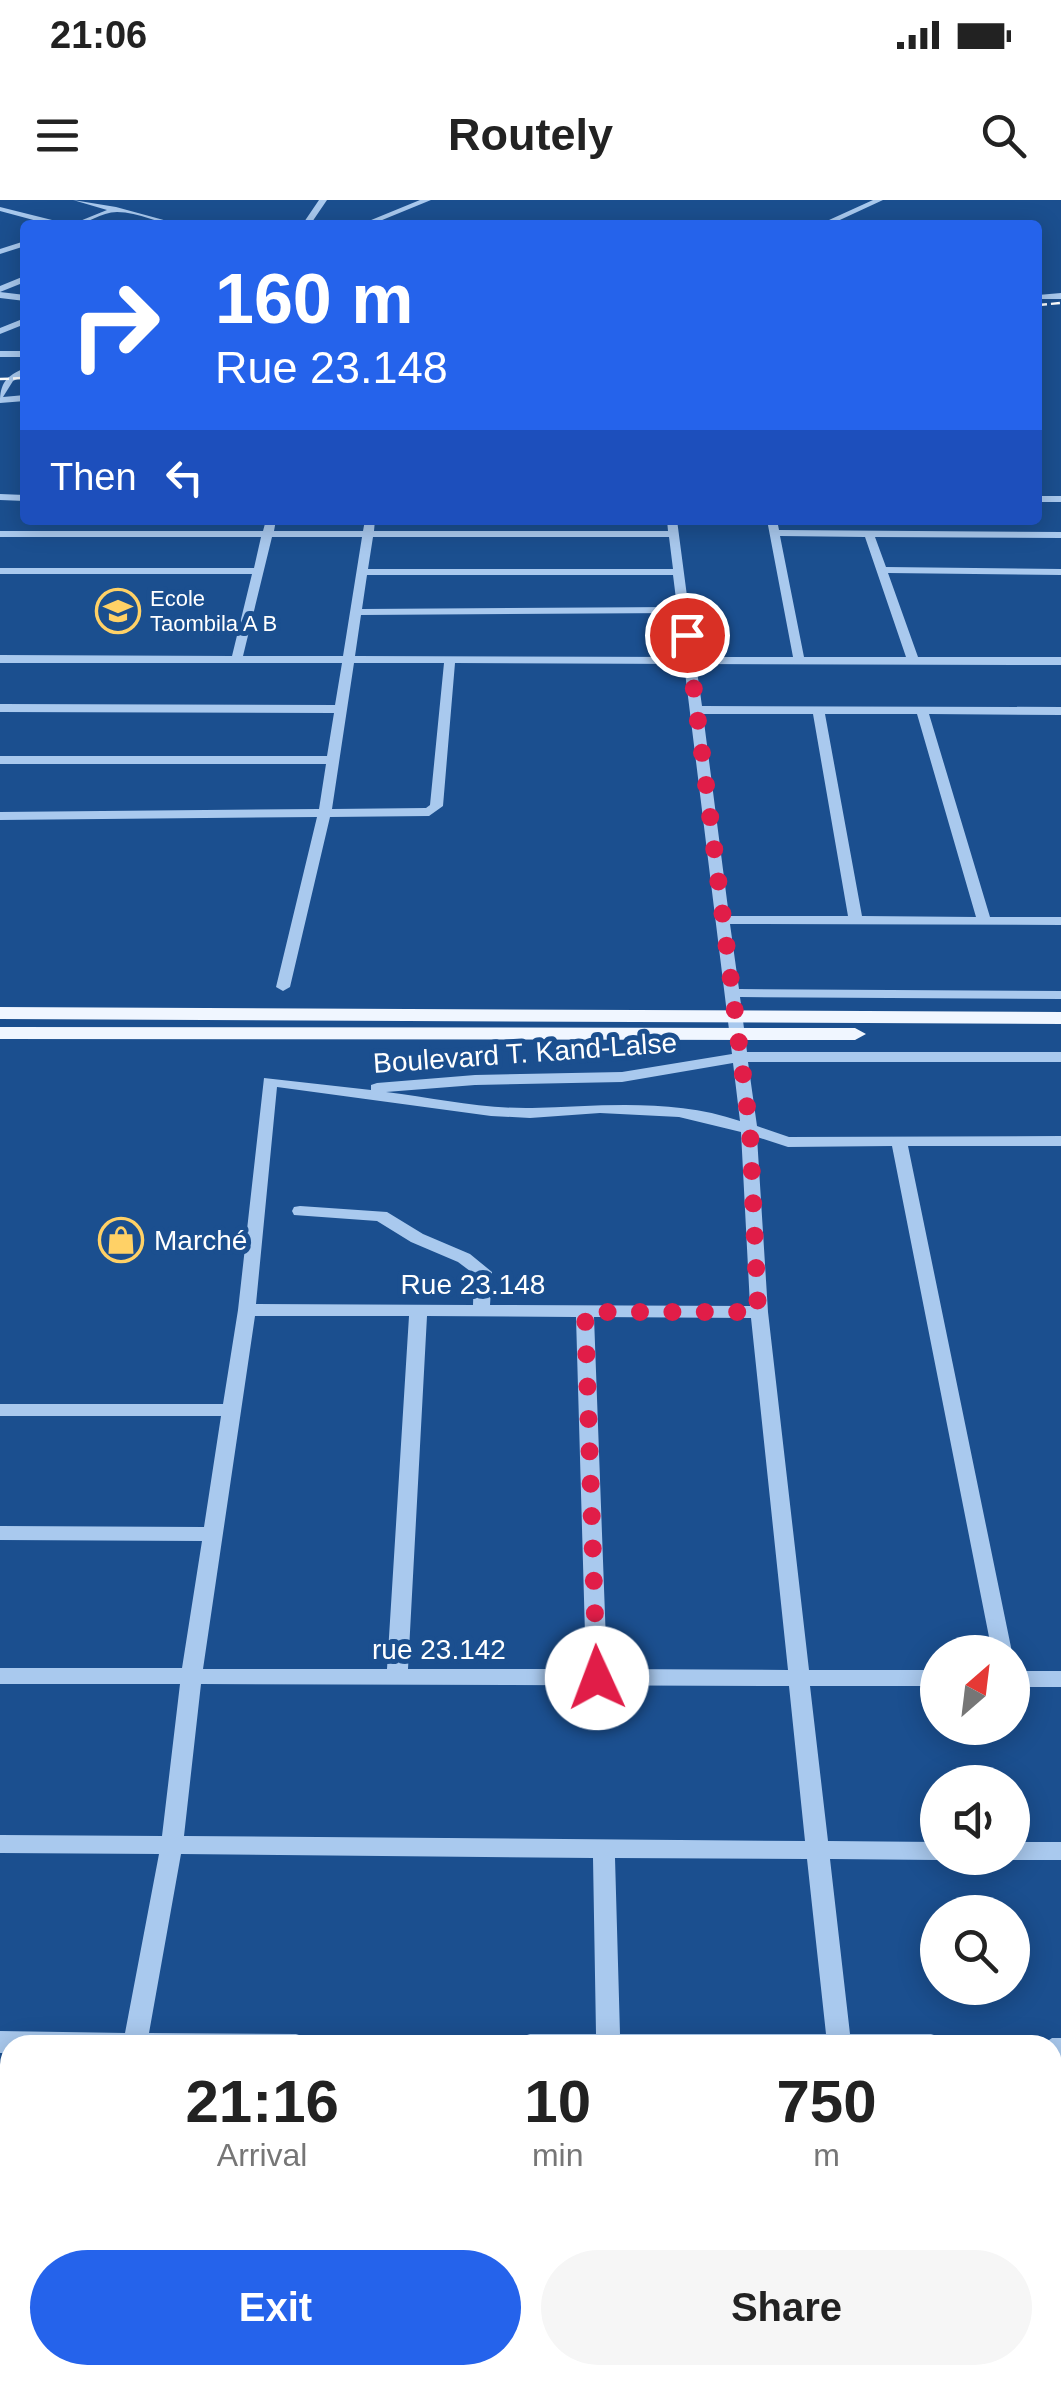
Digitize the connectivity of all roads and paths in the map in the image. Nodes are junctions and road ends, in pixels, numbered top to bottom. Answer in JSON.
{"nodes":[{"id":1,"x":77,"y":200,"type":"edge"},
{"id":2,"x":122,"y":200,"type":"edge"},
{"id":3,"x":427,"y":200,"type":"edge"},
{"id":4,"x":879,"y":200,"type":"edge"},
{"id":5,"x":114,"y":209,"type":"junction"},
{"id":6,"x":0,"y":210,"type":"edge"},
{"id":7,"x":41,"y":220,"type":"edge"},
{"id":8,"x":86,"y":220,"type":"edge"},
{"id":9,"x":158,"y":220,"type":"edge"},
{"id":10,"x":376,"y":220,"type":"edge"},
{"id":11,"x":833,"y":220,"type":"edge"},
{"id":12,"x":20,"y":373,"type":"edge"},
{"id":13,"x":0,"y":397,"type":"edge"},
{"id":14,"x":270,"y":525,"type":"edge"},
{"id":15,"x":774,"y":526,"type":"edge"},
{"id":16,"x":369,"y":527,"type":"edge"},
{"id":17,"x":673,"y":527,"type":"edge"},
{"id":18,"x":0,"y":534,"type":"edge"},
{"id":19,"x":268,"y":534,"type":"junction"},
{"id":20,"x":869,"y":534,"type":"junction"},
{"id":21,"x":1061,"y":536,"type":"edge"},
{"id":22,"x":0,"y":570,"type":"edge"},
{"id":23,"x":881,"y":570,"type":"junction"},
{"id":24,"x":258,"y":571,"type":"junction"},
{"id":25,"x":362,"y":572,"type":"junction"},
{"id":26,"x":678,"y":572,"type":"junction"},
{"id":27,"x":1061,"y":572,"type":"edge"},
{"id":28,"x":684,"y":610,"type":"junction"},
{"id":29,"x":356,"y":612,"type":"junction"},
{"id":30,"x":237,"y":658,"type":"junction"},
{"id":31,"x":0,"y":659,"type":"edge"},
{"id":32,"x":347,"y":659,"type":"junction"},
{"id":33,"x":450,"y":659,"type":"junction"},
{"id":34,"x":690,"y":660,"type":"junction"},
{"id":35,"x":799,"y":660,"type":"junction"},
{"id":36,"x":913,"y":661,"type":"junction"},
{"id":37,"x":1061,"y":661,"type":"edge"},
{"id":38,"x":0,"y":708,"type":"edge"},
{"id":39,"x":340,"y":709,"type":"junction"},
{"id":40,"x":696,"y":710,"type":"junction"},
{"id":41,"x":818,"y":710,"type":"junction"},
{"id":42,"x":922,"y":710,"type":"junction"},
{"id":43,"x":1061,"y":710,"type":"edge"},
{"id":44,"x":0,"y":760,"type":"edge"},
{"id":45,"x":332,"y":760,"type":"junction"},
{"id":46,"x":0,"y":816,"type":"edge"},
{"id":47,"x":324,"y":816,"type":"junction"},
{"id":48,"x":724,"y":920,"type":"junction"},
{"id":49,"x":856,"y":920,"type":"junction"},
{"id":50,"x":984,"y":921,"type":"junction"},
{"id":51,"x":1061,"y":921,"type":"edge"},
{"id":52,"x":283,"y":987,"type":"dead end"},
{"id":53,"x":733,"y":993,"type":"junction"},
{"id":54,"x":1061,"y":995,"type":"edge"},
{"id":55,"x":0,"y":1013,"type":"edge"},
{"id":56,"x":1061,"y":1018,"type":"edge"},
{"id":57,"x":1061,"y":1032,"type":"edge"},
{"id":58,"x":0,"y":1033,"type":"edge"},
{"id":59,"x":738,"y":1036,"type":"junction"},
{"id":60,"x":1061,"y":1057,"type":"edge"},
{"id":61,"x":352,"y":1090,"type":"junction"},
{"id":62,"x":750,"y":1130,"type":"junction"},
{"id":63,"x":1061,"y":1141,"type":"edge"},
{"id":64,"x":899,"y":1142,"type":"junction"},
{"id":65,"x":300,"y":1211,"type":"dead end"},
{"id":66,"x":247,"y":1310,"type":"junction"},
{"id":67,"x":418,"y":1311,"type":"junction"},
{"id":68,"x":480,"y":1312,"type":"junction"},
{"id":69,"x":585,"y":1312,"type":"junction"},
{"id":70,"x":758,"y":1312,"type":"junction"},
{"id":71,"x":0,"y":1410,"type":"edge"},
{"id":72,"x":232,"y":1410,"type":"junction"},
{"id":73,"x":0,"y":1533,"type":"edge"},
{"id":74,"x":212,"y":1534,"type":"junction"},
{"id":75,"x":999,"y":1635,"type":"edge"},
{"id":76,"x":0,"y":1676,"type":"edge"},
{"id":77,"x":192,"y":1676,"type":"junction"},
{"id":78,"x":396,"y":1676,"type":"junction"},
{"id":79,"x":800,"y":1677,"type":"junction"},
{"id":80,"x":597,"y":1678,"type":"junction"},
{"id":81,"x":920,"y":1678,"type":"edge"},
{"id":82,"x":1030,"y":1679,"type":"edge"},
{"id":83,"x":1061,"y":1679,"type":"edge"},
{"id":84,"x":0,"y":1844,"type":"edge"},
{"id":85,"x":172,"y":1844,"type":"junction"},
{"id":86,"x":604,"y":1850,"type":"junction"},
{"id":87,"x":816,"y":1850,"type":"junction"},
{"id":88,"x":920,"y":1850,"type":"edge"},
{"id":89,"x":1030,"y":1851,"type":"edge"},
{"id":90,"x":1061,"y":1852,"type":"edge"},
{"id":91,"x":136,"y":2035,"type":"edge"},
{"id":92,"x":608,"y":2035,"type":"edge"},
{"id":93,"x":838,"y":2035,"type":"edge"}],
"edges":[{"from":1,"to":5,"type":"street"},
{"from":2,"to":5,"type":"street"},
{"from":3,"to":10,"type":"street"},
{"from":4,"to":11,"type":"street"},
{"from":5,"to":8,"type":"street"},
{"from":5,"to":9,"type":"street"},
{"from":6,"to":7,"type":"street"},
{"from":12,"to":13,"type":"street"},
{"from":14,"to":19,"type":"street"},
{"from":15,"to":20,"type":"street"},
{"from":15,"to":35,"type":"street"},
{"from":16,"to":17,"type":"street"},
{"from":16,"to":19,"type":"street"},
{"from":16,"to":25,"type":"street"},
{"from":17,"to":26,"type":"street"},
{"from":18,"to":19,"type":"street"},
{"from":19,"to":24,"type":"street"},
{"from":20,"to":21,"type":"street"},
{"from":20,"to":23,"type":"street"},
{"from":22,"to":24,"type":"street"},
{"from":23,"to":27,"type":"street"},
{"from":23,"to":36,"type":"street"},
{"from":24,"to":30,"type":"street"},
{"from":25,"to":26,"type":"street"},
{"from":25,"to":29,"type":"street"},
{"from":26,"to":28,"type":"street"},
{"from":28,"to":29,"type":"street"},
{"from":28,"to":34,"type":"street"},
{"from":29,"to":32,"type":"street"},
{"from":30,"to":31,"type":"street"},
{"from":30,"to":32,"type":"street"},
{"from":32,"to":33,"type":"street"},
{"from":32,"to":39,"type":"street"},
{"from":33,"to":34,"type":"street"},
{"from":33,"to":47,"type":"street"},
{"from":34,"to":35,"type":"street"},
{"from":34,"to":40,"type":"street"},
{"from":35,"to":36,"type":"street"},
{"from":36,"to":37,"type":"street"},
{"from":38,"to":39,"type":"street"},
{"from":39,"to":45,"type":"street"},
{"from":40,"to":41,"type":"street"},
{"from":40,"to":48,"type":"street"},
{"from":41,"to":42,"type":"street"},
{"from":41,"to":49,"type":"street"},
{"from":42,"to":43,"type":"street"},
{"from":42,"to":50,"type":"street"},
{"from":44,"to":45,"type":"street"},
{"from":45,"to":47,"type":"street"},
{"from":46,"to":47,"type":"street"},
{"from":47,"to":52,"type":"street"},
{"from":48,"to":49,"type":"street"},
{"from":48,"to":53,"type":"street"},
{"from":49,"to":50,"type":"street"},
{"from":50,"to":51,"type":"street"},
{"from":53,"to":54,"type":"street"},
{"from":53,"to":59,"type":"street"},
{"from":55,"to":59,"type":"main road"},
{"from":56,"to":59,"type":"main road"},
{"from":57,"to":59,"type":"main road"},
{"from":58,"to":59,"type":"main road"},
{"from":59,"to":60,"type":"street","name":"Boulevard T. Kand-Lalse"},
{"from":59,"to":61,"type":"street","name":"Boulevard T. Kand-Lalse"},
{"from":59,"to":62,"type":"street"},
{"from":61,"to":62,"type":"street"},
{"from":61,"to":66,"type":"street"},
{"from":62,"to":64,"type":"street"},
{"from":62,"to":70,"type":"street"},
{"from":63,"to":64,"type":"street"},
{"from":64,"to":75,"type":"street"},
{"from":65,"to":68,"type":"street"},
{"from":66,"to":67,"type":"street","name":"Rue 23.148"},
{"from":66,"to":72,"type":"street"},
{"from":67,"to":68,"type":"street","name":"Rue 23.148"},
{"from":67,"to":78,"type":"street"},
{"from":68,"to":69,"type":"street","name":"Rue 23.148"},
{"from":69,"to":70,"type":"street","name":"Rue 23.148"},
{"from":69,"to":80,"type":"street"},
{"from":70,"to":79,"type":"street"},
{"from":71,"to":72,"type":"street"},
{"from":72,"to":74,"type":"street"},
{"from":73,"to":74,"type":"street"},
{"from":74,"to":77,"type":"street"},
{"from":76,"to":77,"type":"street","name":"rue 23.142"},
{"from":77,"to":78,"type":"street","name":"rue 23.142"},
{"from":77,"to":85,"type":"street"},
{"from":78,"to":80,"type":"street","name":"rue 23.142"},
{"from":79,"to":80,"type":"street","name":"rue 23.142"},
{"from":79,"to":81,"type":"street","name":"rue 23.142"},
{"from":79,"to":87,"type":"street"},
{"from":82,"to":83,"type":"street"},
{"from":84,"to":85,"type":"street"},
{"from":85,"to":86,"type":"street"},
{"from":85,"to":91,"type":"street"},
{"from":86,"to":87,"type":"street"},
{"from":86,"to":92,"type":"street"},
{"from":87,"to":88,"type":"street"},
{"from":87,"to":93,"type":"street"},
{"from":89,"to":90,"type":"street"}]}
